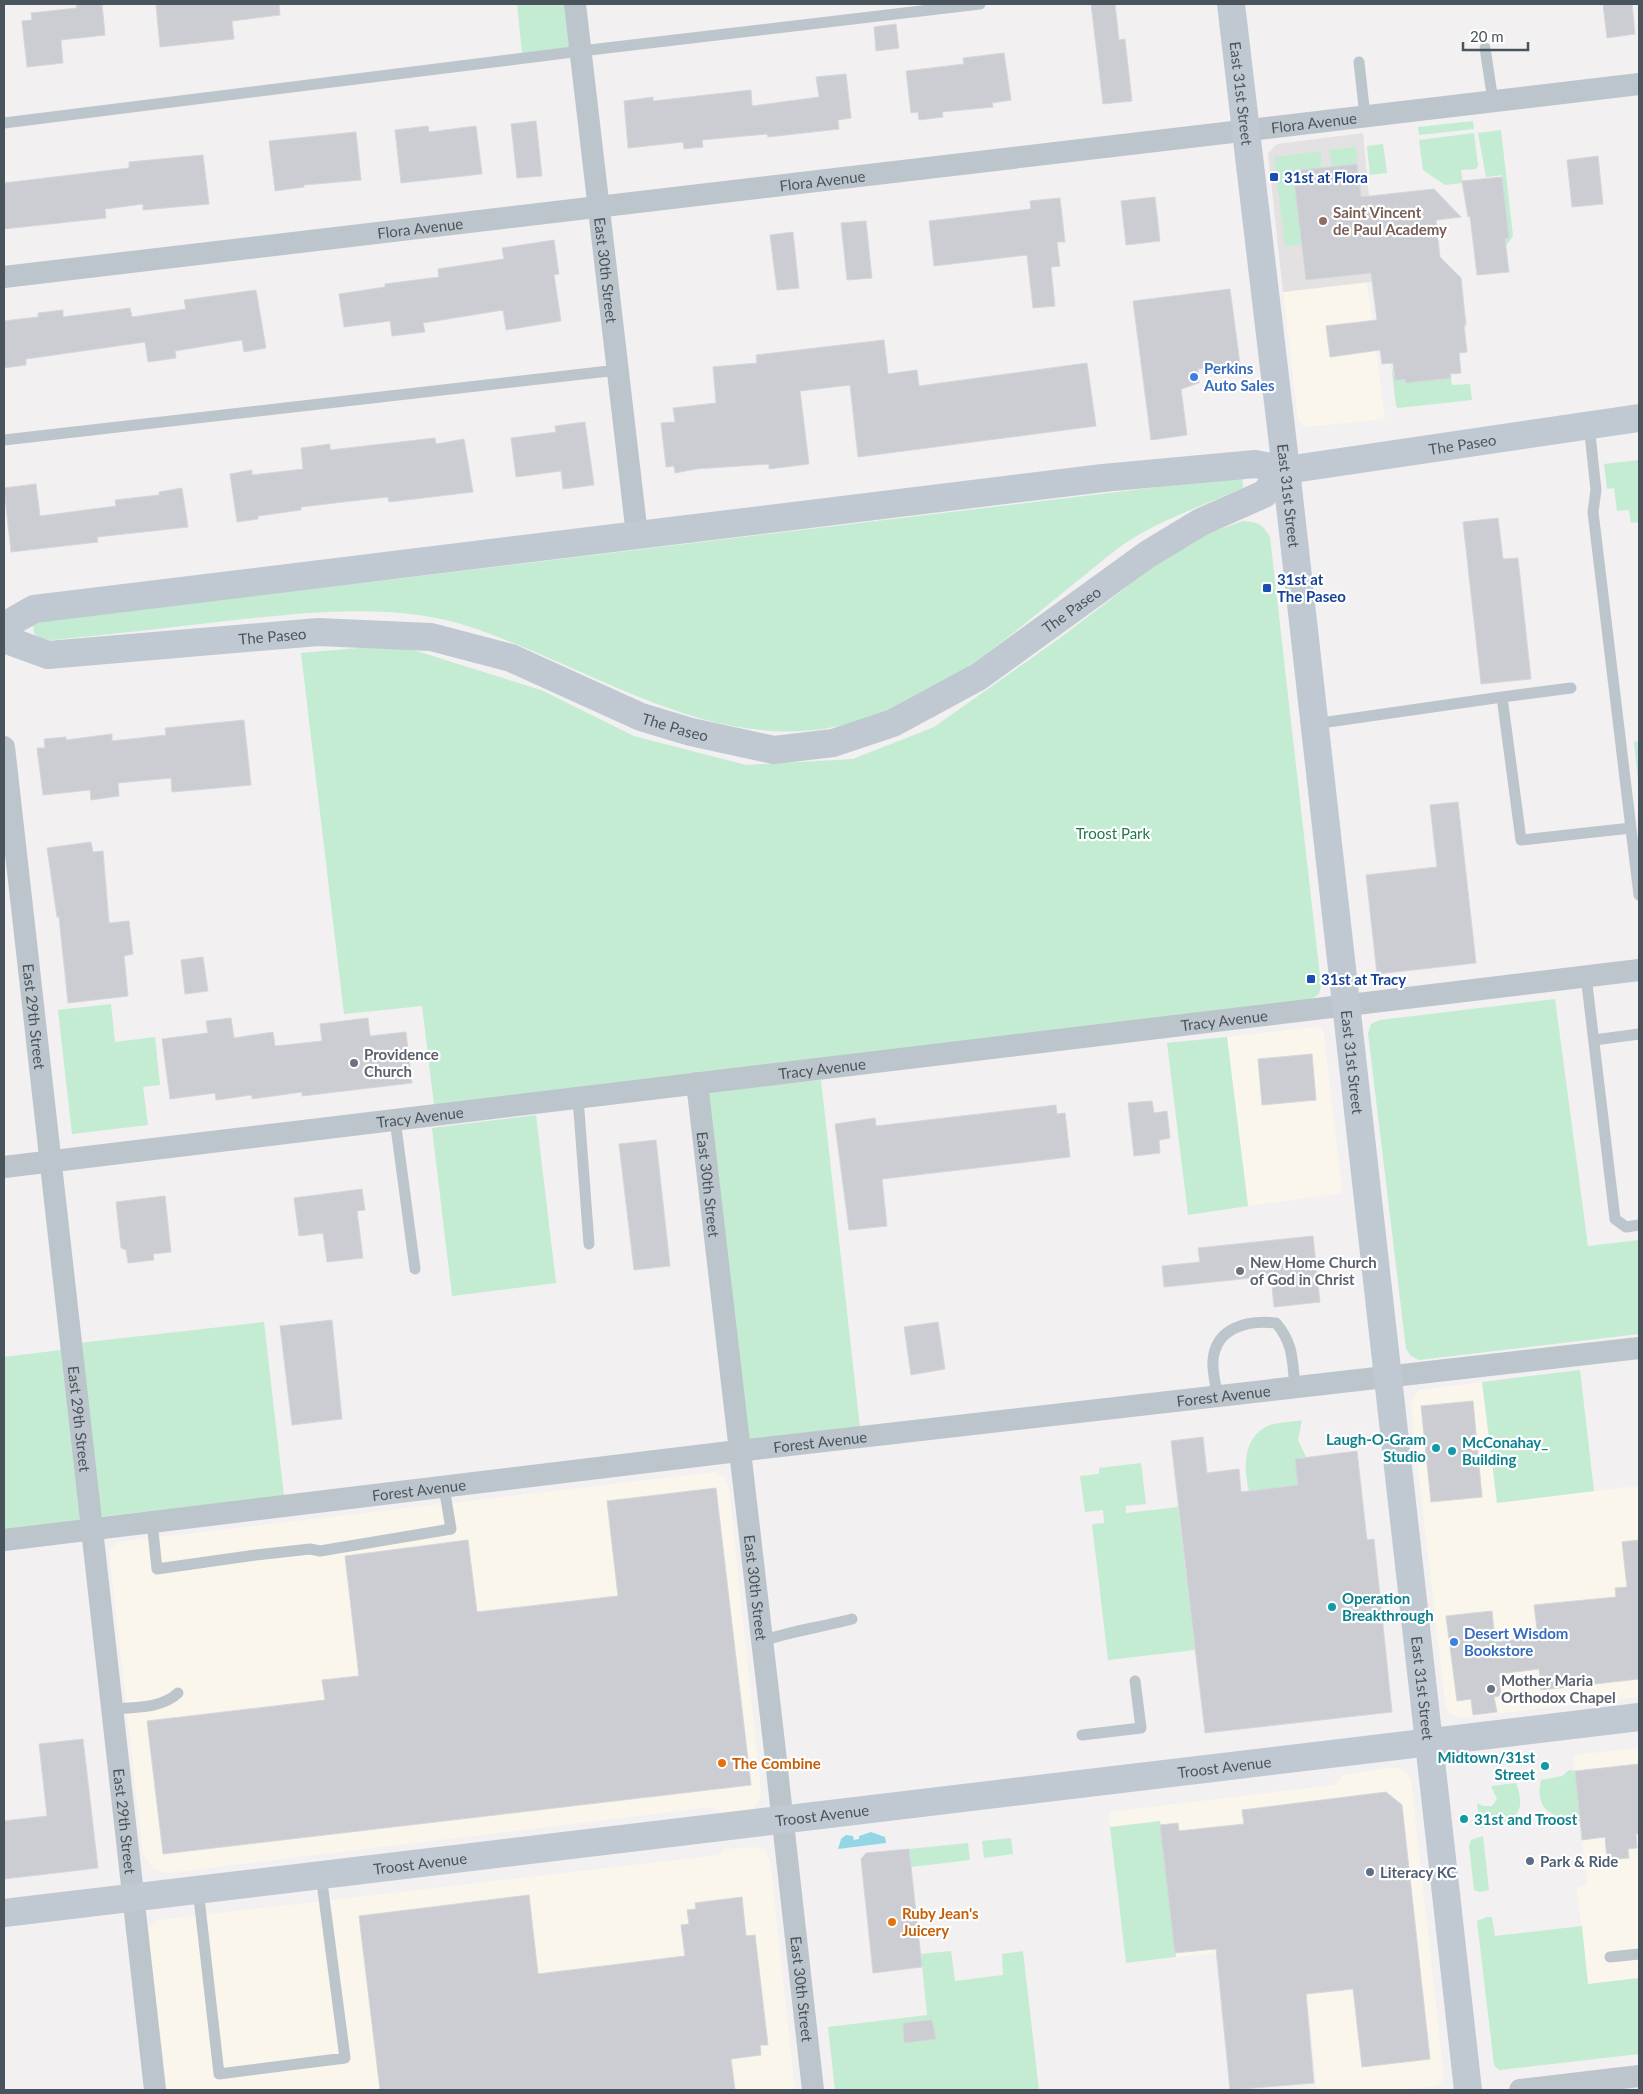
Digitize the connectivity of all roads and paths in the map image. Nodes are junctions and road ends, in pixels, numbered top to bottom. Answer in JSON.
{"nodes":[{"id":1,"x":576,"y":4,"type":"edge"},
{"id":2,"x":980,"y":4,"type":"edge"},
{"id":3,"x":1232,"y":4,"type":"edge"},
{"id":4,"x":1485,"y":48,"type":"dead end"},
{"id":5,"x":581,"y":51,"type":"junction"},
{"id":6,"x":1360,"y":62,"type":"dead end"},
{"id":7,"x":1639,"y":84,"type":"edge"},
{"id":8,"x":1493,"y":101,"type":"junction"},
{"id":9,"x":1365,"y":116,"type":"junction"},
{"id":10,"x":4,"y":123,"type":"edge"},
{"id":11,"x":1246,"y":130,"type":"junction"},
{"id":12,"x":598,"y":206,"type":"junction"},
{"id":13,"x":4,"y":277,"type":"edge"},
{"id":14,"x":618,"y":370,"type":"junction"},
{"id":15,"x":1639,"y":418,"type":"edge"},
{"id":16,"x":1588,"y":424,"type":"junction"},
{"id":17,"x":4,"y":440,"type":"edge"},
{"id":18,"x":1286,"y":470,"type":"junction"},
{"id":19,"x":637,"y":535,"type":"junction"},
{"id":20,"x":4,"y":626,"type":"edge"},
{"id":21,"x":4,"y":639,"type":"edge"},
{"id":22,"x":1571,"y":688,"type":"dead end"},
{"id":23,"x":1502,"y":697,"type":"junction"},
{"id":24,"x":1314,"y":724,"type":"junction"},
{"id":25,"x":4,"y":747,"type":"edge"},
{"id":26,"x":1631,"y":828,"type":"junction"},
{"id":27,"x":1639,"y":895,"type":"edge"},
{"id":28,"x":1639,"y":970,"type":"edge"},
{"id":29,"x":1586,"y":976,"type":"junction"},
{"id":30,"x":1346,"y":1005,"type":"junction"},
{"id":31,"x":1639,"y":1034,"type":"edge"},
{"id":32,"x":1594,"y":1040,"type":"junction"},
{"id":33,"x":696,"y":1083,"type":"junction"},
{"id":34,"x":578,"y":1098,"type":"junction"},
{"id":35,"x":395,"y":1120,"type":"junction"},
{"id":36,"x":49,"y":1162,"type":"junction"},
{"id":37,"x":4,"y":1167,"type":"edge"},
{"id":38,"x":1639,"y":1225,"type":"edge"},
{"id":39,"x":589,"y":1244,"type":"dead end"},
{"id":40,"x":415,"y":1270,"type":"dead end"},
{"id":41,"x":1639,"y":1348,"type":"edge"},
{"id":42,"x":1388,"y":1376,"type":"junction"},
{"id":43,"x":1296,"y":1386,"type":"junction"},
{"id":44,"x":1217,"y":1396,"type":"junction"},
{"id":45,"x":738,"y":1451,"type":"junction"},
{"id":46,"x":444,"y":1487,"type":"junction"},
{"id":47,"x":152,"y":1522,"type":"junction"},
{"id":48,"x":92,"y":1530,"type":"junction"},
{"id":49,"x":4,"y":1540,"type":"edge"},
{"id":50,"x":852,"y":1619,"type":"dead end"},
{"id":51,"x":762,"y":1641,"type":"junction"},
{"id":52,"x":1135,"y":1681,"type":"dead end"},
{"id":53,"x":178,"y":1693,"type":"dead end"},
{"id":54,"x":112,"y":1709,"type":"junction"},
{"id":55,"x":1639,"y":1717,"type":"edge"},
{"id":56,"x":1082,"y":1734,"type":"dead end"},
{"id":57,"x":1429,"y":1740,"type":"junction"},
{"id":58,"x":784,"y":1818,"type":"junction"},
{"id":59,"x":320,"y":1874,"type":"junction"},
{"id":60,"x":198,"y":1889,"type":"junction"},
{"id":61,"x":133,"y":1897,"type":"junction"},
{"id":62,"x":4,"y":1912,"type":"edge"},
{"id":63,"x":1639,"y":1954,"type":"edge"},
{"id":64,"x":1610,"y":1957,"type":"dead end"},
{"id":65,"x":1639,"y":2076,"type":"edge"},
{"id":66,"x":155,"y":2090,"type":"edge"},
{"id":67,"x":813,"y":2090,"type":"edge"},
{"id":68,"x":1468,"y":2090,"type":"edge"},
{"id":69,"x":1520,"y":2090,"type":"edge"}],
"edges":[{"from":1,"to":5,"type":"street","name":"East 30th Street"},
{"from":2,"to":5,"type":"lane"},
{"from":3,"to":11,"type":"main road","name":"East 31st Street"},
{"from":4,"to":8,"type":"lane"},
{"from":5,"to":10,"type":"lane"},
{"from":5,"to":12,"type":"street","name":"East 30th Street"},
{"from":6,"to":9,"type":"lane"},
{"from":7,"to":8,"type":"street","name":"Flora Avenue"},
{"from":8,"to":9,"type":"street","name":"Flora Avenue"},
{"from":9,"to":11,"type":"street","name":"Flora Avenue"},
{"from":11,"to":12,"type":"street","name":"Flora Avenue"},
{"from":11,"to":18,"type":"main road","name":"East 31st Street"},
{"from":12,"to":13,"type":"street","name":"Flora Avenue"},
{"from":12,"to":14,"type":"street","name":"East 30th Street"},
{"from":14,"to":17,"type":"lane"},
{"from":14,"to":19,"type":"street","name":"East 30th Street"},
{"from":15,"to":16,"type":"main road","name":"The Paseo"},
{"from":16,"to":18,"type":"main road","name":"The Paseo"},
{"from":16,"to":26,"type":"lane"},
{"from":18,"to":19,"type":"main road","name":"The Paseo"},
{"from":18,"to":21,"type":"main road","name":"The Paseo"},
{"from":18,"to":24,"type":"main road","name":"East 31st Street"},
{"from":19,"to":20,"type":"main road","name":"The Paseo"},
{"from":22,"to":23,"type":"lane"},
{"from":23,"to":24,"type":"lane"},
{"from":23,"to":26,"type":"lane"},
{"from":24,"to":30,"type":"main road","name":"East 31st Street"},
{"from":25,"to":36,"type":"street","name":"East 29th Street"},
{"from":26,"to":27,"type":"lane"},
{"from":28,"to":29,"type":"street","name":"Tracy Avenue"},
{"from":29,"to":30,"type":"street","name":"Tracy Avenue"},
{"from":29,"to":32,"type":"lane"},
{"from":30,"to":33,"type":"street","name":"Tracy Avenue"},
{"from":30,"to":42,"type":"main road","name":"East 31st Street"},
{"from":31,"to":32,"type":"lane"},
{"from":32,"to":38,"type":"lane"},
{"from":33,"to":34,"type":"street","name":"Tracy Avenue"},
{"from":33,"to":45,"type":"street","name":"East 30th Street"},
{"from":34,"to":35,"type":"street","name":"Tracy Avenue"},
{"from":34,"to":39,"type":"lane"},
{"from":35,"to":36,"type":"street","name":"Tracy Avenue"},
{"from":35,"to":40,"type":"lane"},
{"from":36,"to":37,"type":"street","name":"Tracy Avenue"},
{"from":36,"to":48,"type":"street","name":"East 29th Street"},
{"from":41,"to":42,"type":"street","name":"Forest Avenue"},
{"from":42,"to":43,"type":"street","name":"Forest Avenue"},
{"from":42,"to":57,"type":"main road","name":"East 31st Street"},
{"from":43,"to":44,"type":"street","name":"Forest Avenue"},
{"from":43,"to":44,"type":"lane"},
{"from":44,"to":45,"type":"street","name":"Forest Avenue"},
{"from":45,"to":46,"type":"street","name":"Forest Avenue"},
{"from":45,"to":51,"type":"street","name":"East 30th Street"},
{"from":46,"to":47,"type":"street","name":"Forest Avenue"},
{"from":46,"to":47,"type":"lane"},
{"from":47,"to":48,"type":"street","name":"Forest Avenue"},
{"from":48,"to":49,"type":"street","name":"Forest Avenue"},
{"from":48,"to":54,"type":"street","name":"East 29th Street"},
{"from":50,"to":51,"type":"lane"},
{"from":51,"to":58,"type":"street","name":"East 30th Street"},
{"from":52,"to":56,"type":"lane"},
{"from":53,"to":54,"type":"lane"},
{"from":54,"to":61,"type":"street","name":"East 29th Street"},
{"from":55,"to":57,"type":"main road","name":"Troost Avenue"},
{"from":57,"to":58,"type":"main road","name":"Troost Avenue"},
{"from":57,"to":68,"type":"main road","name":"East 31st Street"},
{"from":58,"to":59,"type":"main road","name":"Troost Avenue"},
{"from":58,"to":67,"type":"street","name":"East 30th Street"},
{"from":59,"to":60,"type":"main road","name":"Troost Avenue"},
{"from":59,"to":60,"type":"lane"},
{"from":60,"to":61,"type":"main road","name":"Troost Avenue"},
{"from":61,"to":62,"type":"main road","name":"Troost Avenue"},
{"from":61,"to":66,"type":"street","name":"East 29th Street"},
{"from":63,"to":64,"type":"lane"},
{"from":65,"to":69,"type":"street"}]}
